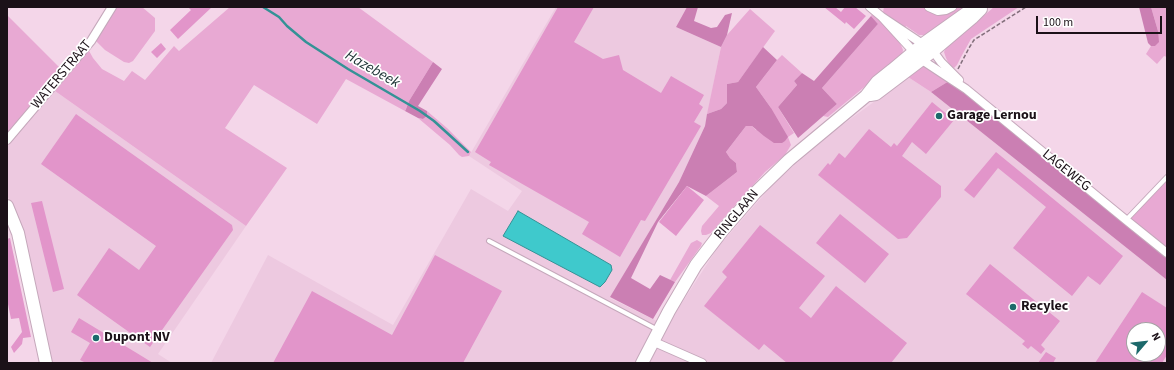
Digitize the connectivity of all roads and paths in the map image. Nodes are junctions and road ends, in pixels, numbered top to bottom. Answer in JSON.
{"nodes":[{"id":1,"x":112,"y":7,"type":"edge"},
{"id":2,"x":929,"y":7,"type":"edge"},
{"id":3,"x":952,"y":7,"type":"edge"},
{"id":4,"x":975,"y":7,"type":"edge"},
{"id":5,"x":983,"y":7,"type":"edge"},
{"id":6,"x":1026,"y":7,"type":"edge"},
{"id":7,"x":877,"y":11,"type":"edge"},
{"id":8,"x":923,"y":44,"type":"junction"},
{"id":9,"x":933,"y":51,"type":"junction"},
{"id":10,"x":918,"y":56,"type":"junction"},
{"id":11,"x":954,"y":74,"type":"junction"},
{"id":12,"x":966,"y":89,"type":"junction"},
{"id":13,"x":7,"y":140,"type":"edge"},
{"id":14,"x":1167,"y":177,"type":"edge"},
{"id":15,"x":7,"y":206,"type":"edge"},
{"id":16,"x":1126,"y":220,"type":"junction"},
{"id":17,"x":489,"y":241,"type":"dead end"},
{"id":18,"x":1167,"y":253,"type":"edge"},
{"id":19,"x":655,"y":336,"type":"junction"},
{"id":20,"x":46,"y":363,"type":"edge"},
{"id":21,"x":642,"y":363,"type":"edge"},
{"id":22,"x":702,"y":363,"type":"edge"}],
"edges":[{"from":1,"to":13,"type":"street","name":"WATERSTRAAT"},
{"from":2,"to":3,"type":"street"},
{"from":4,"to":8,"type":"main road","name":"RINGLAAN"},
{"from":5,"to":9,"type":"main road","name":"RINGLAAN"},
{"from":6,"to":11,"type":"path"},
{"from":7,"to":8,"type":"street","name":"LAGEWEG"},
{"from":7,"to":10,"type":"street","name":"LAGEWEG"},
{"from":8,"to":9,"type":"street","name":"LAGEWEG"},
{"from":8,"to":10,"type":"main road","name":"RINGLAAN"},
{"from":9,"to":10,"type":"main road","name":"RINGLAAN"},
{"from":9,"to":11,"type":"street","name":"LAGEWEG"},
{"from":10,"to":12,"type":"street","name":"LAGEWEG"},
{"from":10,"to":19,"type":"main road","name":"RINGLAAN"},
{"from":11,"to":12,"type":"street","name":"LAGEWEG"},
{"from":12,"to":16,"type":"street","name":"LAGEWEG"},
{"from":14,"to":16,"type":"lane"},
{"from":15,"to":20,"type":"main road"},
{"from":16,"to":18,"type":"street","name":"LAGEWEG"},
{"from":17,"to":19,"type":"lane"},
{"from":19,"to":21,"type":"main road","name":"RINGLAAN"},
{"from":19,"to":22,"type":"street"}]}
